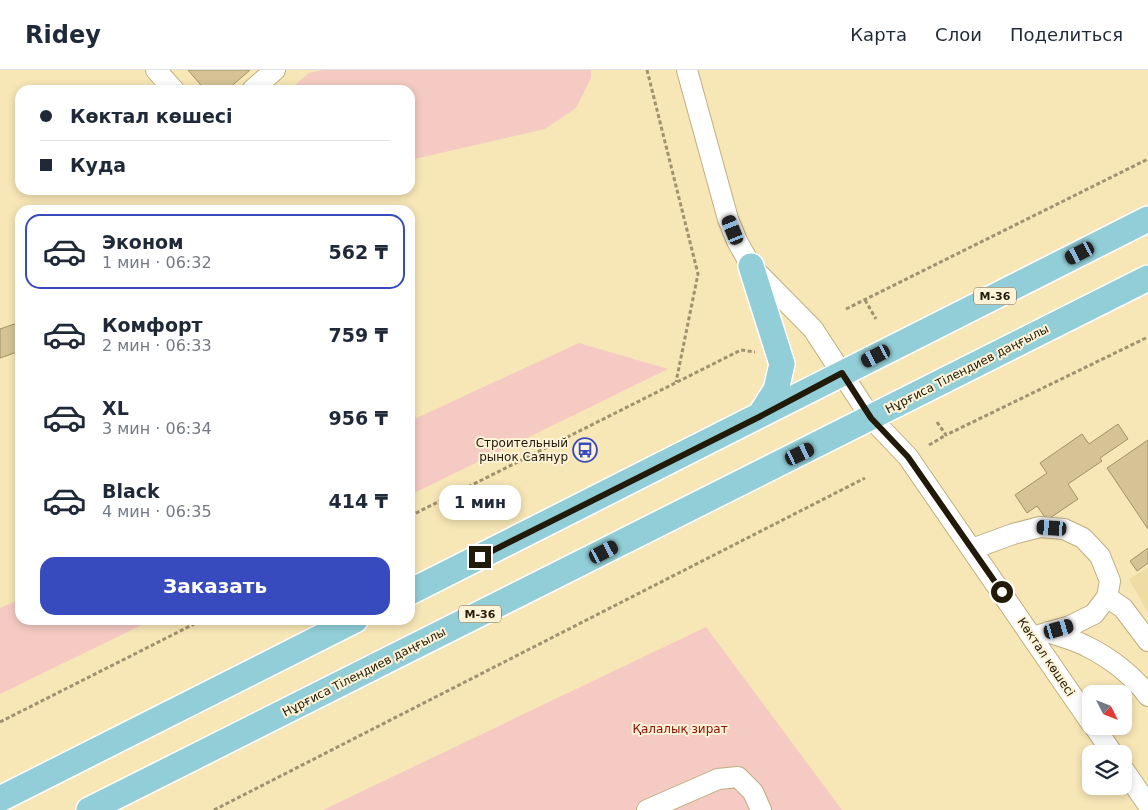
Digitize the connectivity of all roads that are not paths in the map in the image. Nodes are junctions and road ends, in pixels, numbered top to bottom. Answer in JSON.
{"nodes":[{"id":1,"x":156,"y":70,"type":"edge"},
{"id":2,"x":275,"y":70,"type":"edge"},
{"id":3,"x":688,"y":70,"type":"edge"},
{"id":4,"x":170,"y":85,"type":"edge"},
{"id":5,"x":258,"y":85,"type":"edge"},
{"id":6,"x":1148,"y":219,"type":"edge"},
{"id":7,"x":751,"y":266,"type":"junction"},
{"id":8,"x":1148,"y":278,"type":"edge"},
{"id":9,"x":842,"y":373,"type":"junction"},
{"id":10,"x":759,"y":417,"type":"junction"},
{"id":11,"x":871,"y":418,"type":"junction"},
{"id":12,"x":972,"y":548,"type":"junction"},
{"id":13,"x":415,"y":589,"type":"edge"},
{"id":14,"x":1107,"y":597,"type":"junction"},
{"id":15,"x":345,"y":625,"type":"edge"},
{"id":16,"x":1040,"y":634,"type":"junction"},
{"id":17,"x":1148,"y":641,"type":"edge"},
{"id":18,"x":1148,"y":696,"type":"edge"},
{"id":19,"x":1082,"y":707,"type":"edge"},
{"id":20,"x":1132,"y":782,"type":"edge"},
{"id":21,"x":0,"y":799,"type":"edge"},
{"id":22,"x":1148,"y":806,"type":"edge"},
{"id":23,"x":89,"y":810,"type":"edge"},
{"id":24,"x":647,"y":810,"type":"edge"},
{"id":25,"x":761,"y":810,"type":"edge"}],
"edges":[{"from":1,"to":4,"type":"street"},
{"from":2,"to":5,"type":"street"},
{"from":3,"to":7,"type":"street","name":"Көктал көшесі"},
{"from":6,"to":9,"type":"main road","number":"M-36"},
{"from":7,"to":9,"type":"street","name":"Көктал көшесі"},
{"from":7,"to":10,"type":"main road"},
{"from":8,"to":11,"type":"main road","name":"Нұрғиса Тілендиев даңғылы","number":"M-36"},
{"from":9,"to":10,"type":"main road","number":"M-36"},
{"from":9,"to":11,"type":"street","name":"Көктал көшесі"},
{"from":10,"to":13,"type":"main road","number":"M-36"},
{"from":11,"to":12,"type":"street","name":"Көктал көшесі"},
{"from":11,"to":23,"type":"main road","name":"Нұрғиса Тілендиев даңғылы","number":"M-36"},
{"from":12,"to":14,"type":"street"},
{"from":12,"to":16,"type":"street","name":"Көктал көшесі"},
{"from":14,"to":16,"type":"street"},
{"from":14,"to":17,"type":"street"},
{"from":15,"to":21,"type":"main road"},
{"from":16,"to":18,"type":"street"},
{"from":16,"to":19,"type":"street","name":"Көктал көшесі"},
{"from":20,"to":22,"type":"street"},
{"from":24,"to":25,"type":"street"}]}
